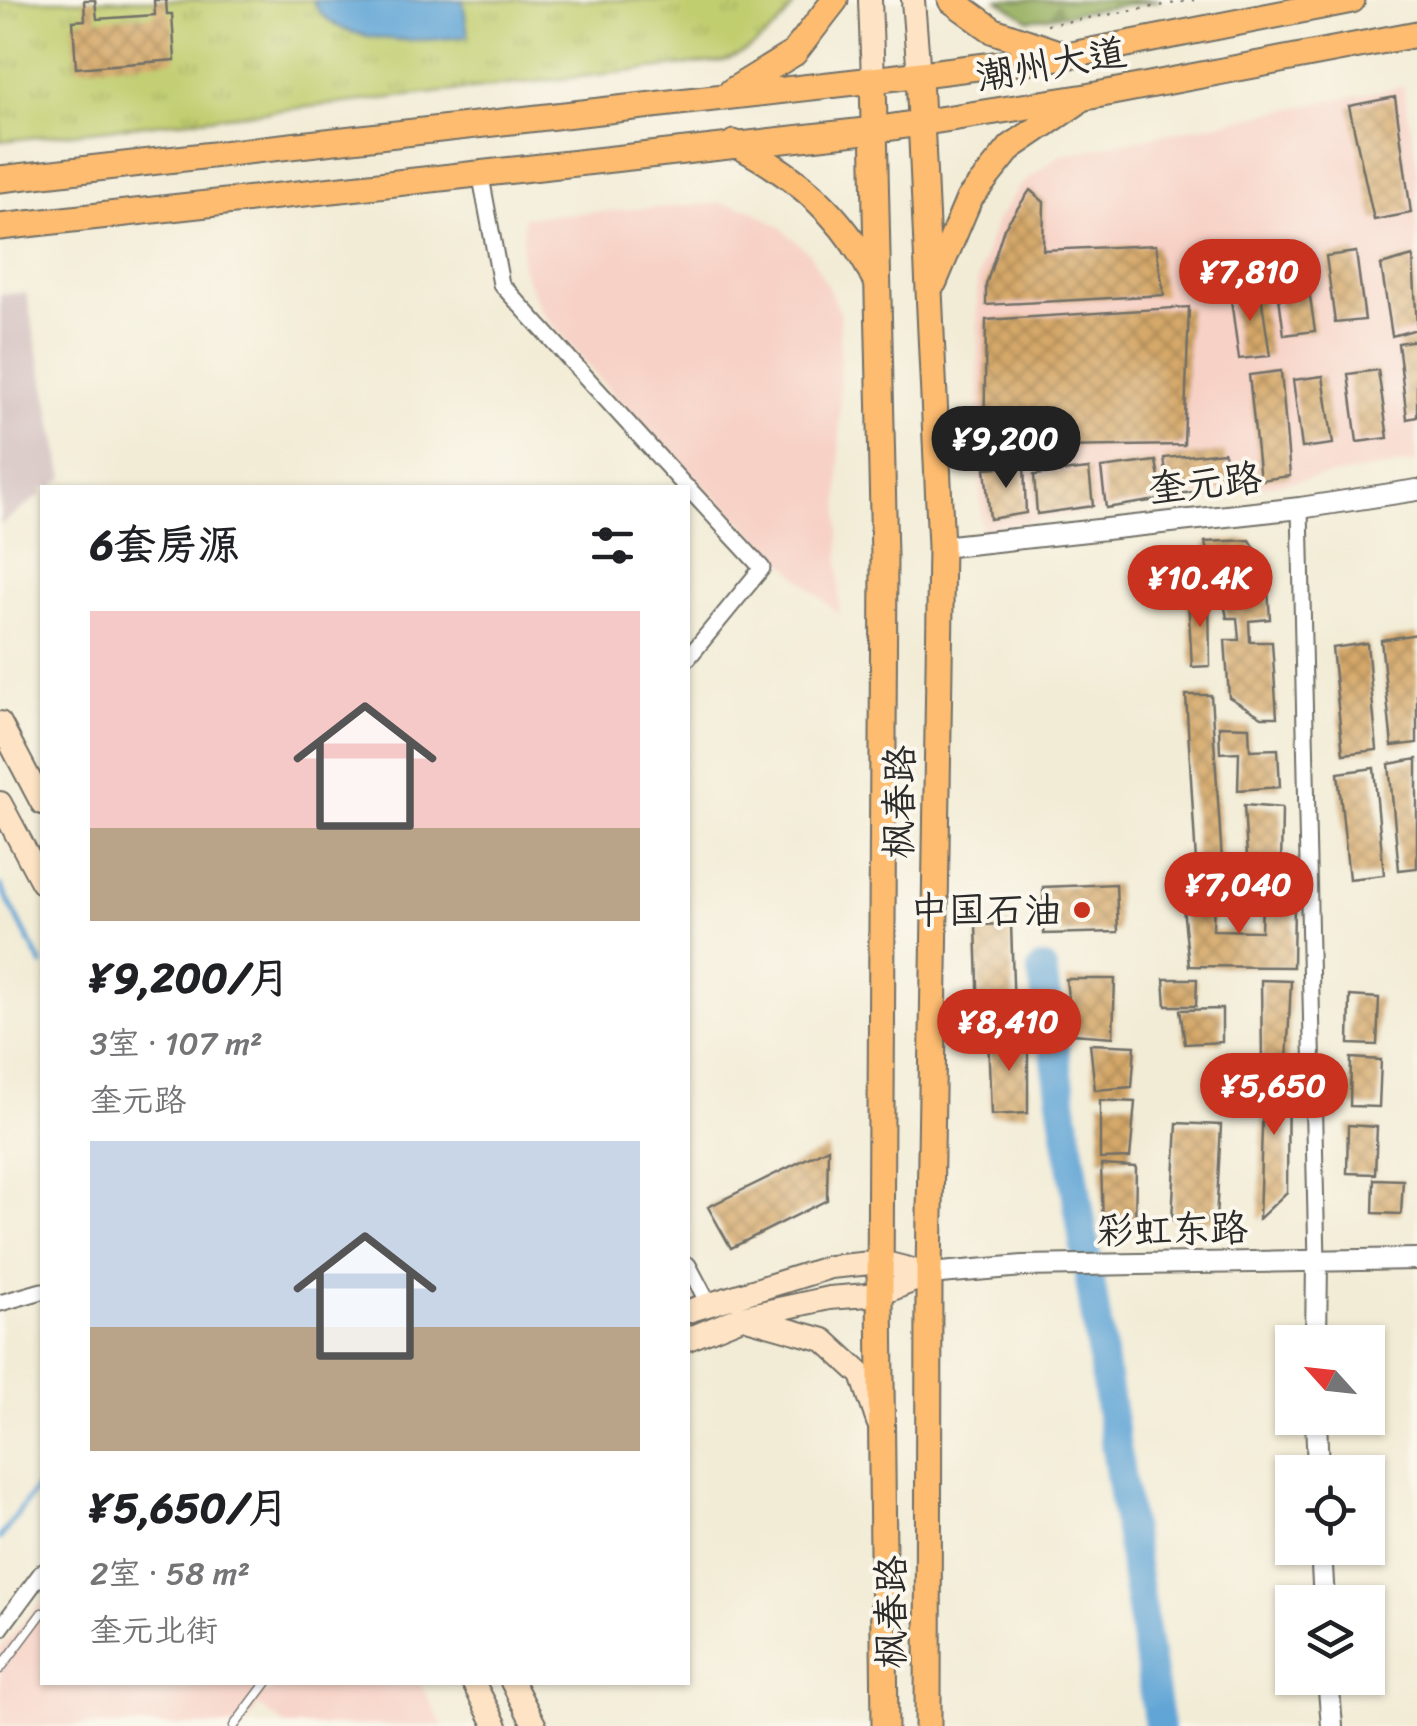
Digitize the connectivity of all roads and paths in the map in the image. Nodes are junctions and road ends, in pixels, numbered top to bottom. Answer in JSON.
{"nodes":[{"id":1,"x":836,"y":0,"type":"edge"},
{"id":2,"x":870,"y":0,"type":"edge"},
{"id":3,"x":912,"y":0,"type":"edge"},
{"id":4,"x":952,"y":0,"type":"edge"},
{"id":5,"x":1194,"y":0,"type":"edge"},
{"id":6,"x":1352,"y":0,"type":"edge"},
{"id":7,"x":1038,"y":26,"type":"dead end"},
{"id":8,"x":1416,"y":40,"type":"edge"},
{"id":9,"x":1066,"y":56,"type":"junction"},
{"id":10,"x":919,"y":76,"type":"junction"},
{"id":11,"x":873,"y":80,"type":"junction"},
{"id":12,"x":726,"y":95,"type":"junction"},
{"id":13,"x":1086,"y":97,"type":"junction"},
{"id":14,"x":922,"y":124,"type":"junction"},
{"id":15,"x":874,"y":130,"type":"junction"},
{"id":16,"x":734,"y":144,"type":"junction"},
{"id":17,"x":480,"y":172,"type":"junction"},
{"id":18,"x":0,"y":179,"type":"edge"},
{"id":19,"x":0,"y":227,"type":"edge"},
{"id":20,"x":878,"y":284,"type":"junction"},
{"id":21,"x":932,"y":286,"type":"junction"},
{"id":22,"x":684,"y":485,"type":"edge"},
{"id":23,"x":1417,"y":490,"type":"edge"},
{"id":24,"x":690,"y":491,"type":"edge"},
{"id":25,"x":1300,"y":508,"type":"junction"},
{"id":26,"x":941,"y":547,"type":"junction"},
{"id":27,"x":690,"y":656,"type":"edge"},
{"id":28,"x":0,"y":723,"type":"edge"},
{"id":29,"x":40,"y":798,"type":"edge"},
{"id":30,"x":0,"y":802,"type":"edge"},
{"id":31,"x":40,"y":878,"type":"edge"},
{"id":32,"x":1417,"y":1260,"type":"edge"},
{"id":33,"x":882,"y":1262,"type":"junction"},
{"id":34,"x":1317,"y":1262,"type":"junction"},
{"id":35,"x":690,"y":1273,"type":"edge"},
{"id":36,"x":929,"y":1274,"type":"junction"},
{"id":37,"x":40,"y":1292,"type":"edge"},
{"id":38,"x":880,"y":1294,"type":"junction"},
{"id":39,"x":0,"y":1303,"type":"edge"},
{"id":40,"x":698,"y":1307,"type":"edge"},
{"id":41,"x":742,"y":1317,"type":"junction"},
{"id":42,"x":1316,"y":1325,"type":"edge"},
{"id":43,"x":690,"y":1339,"type":"edge"},
{"id":44,"x":882,"y":1432,"type":"junction"},
{"id":45,"x":40,"y":1575,"type":"edge"},
{"id":46,"x":40,"y":1616,"type":"edge"},
{"id":47,"x":0,"y":1629,"type":"edge"},
{"id":48,"x":0,"y":1669,"type":"edge"},
{"id":49,"x":265,"y":1685,"type":"edge"},
{"id":50,"x":475,"y":1685,"type":"edge"},
{"id":51,"x":514,"y":1685,"type":"edge"},
{"id":52,"x":1329,"y":1695,"type":"edge"},
{"id":53,"x":234,"y":1726,"type":"edge"},
{"id":54,"x":496,"y":1726,"type":"edge"},
{"id":55,"x":535,"y":1726,"type":"edge"},
{"id":56,"x":885,"y":1726,"type":"edge"},
{"id":57,"x":928,"y":1726,"type":"edge"},
{"id":58,"x":1332,"y":1726,"type":"edge"}],
"edges":[{"from":1,"to":12,"type":"main road"},
{"from":2,"to":11,"type":"main road","name":"枫春路"},
{"from":3,"to":10,"type":"main road","name":"枫春路"},
{"from":4,"to":9,"type":"main road"},
{"from":5,"to":7,"type":"path"},
{"from":6,"to":9,"type":"main road","name":"潮州大道"},
{"from":8,"to":13,"type":"main road","name":"潮州大道"},
{"from":9,"to":10,"type":"main road","name":"潮州大道"},
{"from":10,"to":11,"type":"main road","name":"潮州大道"},
{"from":10,"to":14,"type":"main road","name":"枫春路"},
{"from":11,"to":12,"type":"main road","name":"潮州大道"},
{"from":11,"to":15,"type":"main road","name":"枫春路"},
{"from":12,"to":18,"type":"main road","name":"潮州大道"},
{"from":13,"to":14,"type":"main road","name":"潮州大道"},
{"from":13,"to":21,"type":"main road"},
{"from":14,"to":15,"type":"main road","name":"潮州大道"},
{"from":14,"to":21,"type":"main road","name":"枫春路"},
{"from":15,"to":16,"type":"main road","name":"潮州大道"},
{"from":15,"to":20,"type":"main road","name":"枫春路"},
{"from":16,"to":17,"type":"main road","name":"潮州大道"},
{"from":16,"to":20,"type":"main road"},
{"from":17,"to":19,"type":"main road","name":"潮州大道"},
{"from":17,"to":22,"type":"street"},
{"from":20,"to":33,"type":"main road","name":"枫春路"},
{"from":21,"to":26,"type":"main road","name":"枫春路"},
{"from":23,"to":25,"type":"street","name":"奎元路"},
{"from":24,"to":27,"type":"street"},
{"from":25,"to":26,"type":"street","name":"奎元路"},
{"from":25,"to":34,"type":"street"},
{"from":26,"to":36,"type":"main road","name":"枫春路"},
{"from":28,"to":29,"type":"main road"},
{"from":30,"to":31,"type":"main road"},
{"from":32,"to":34,"type":"street","name":"彩虹东路"},
{"from":33,"to":36,"type":"main road"},
{"from":33,"to":38,"type":"main road","name":"枫春路"},
{"from":33,"to":40,"type":"main road"},
{"from":34,"to":36,"type":"street","name":"彩虹东路"},
{"from":34,"to":42,"type":"street"},
{"from":35,"to":40,"type":"street"},
{"from":36,"to":38,"type":"main road"},
{"from":36,"to":57,"type":"main road","name":"枫春路"},
{"from":37,"to":39,"type":"street"},
{"from":38,"to":41,"type":"main road"},
{"from":38,"to":44,"type":"main road","name":"枫春路"},
{"from":41,"to":43,"type":"main road"},
{"from":41,"to":44,"type":"main road"},
{"from":44,"to":56,"type":"main road","name":"枫春路"},
{"from":45,"to":47,"type":"street"},
{"from":46,"to":48,"type":"lane"},
{"from":49,"to":53,"type":"lane"},
{"from":50,"to":54,"type":"main road"},
{"from":51,"to":55,"type":"main road"},
{"from":52,"to":58,"type":"street"}]}
